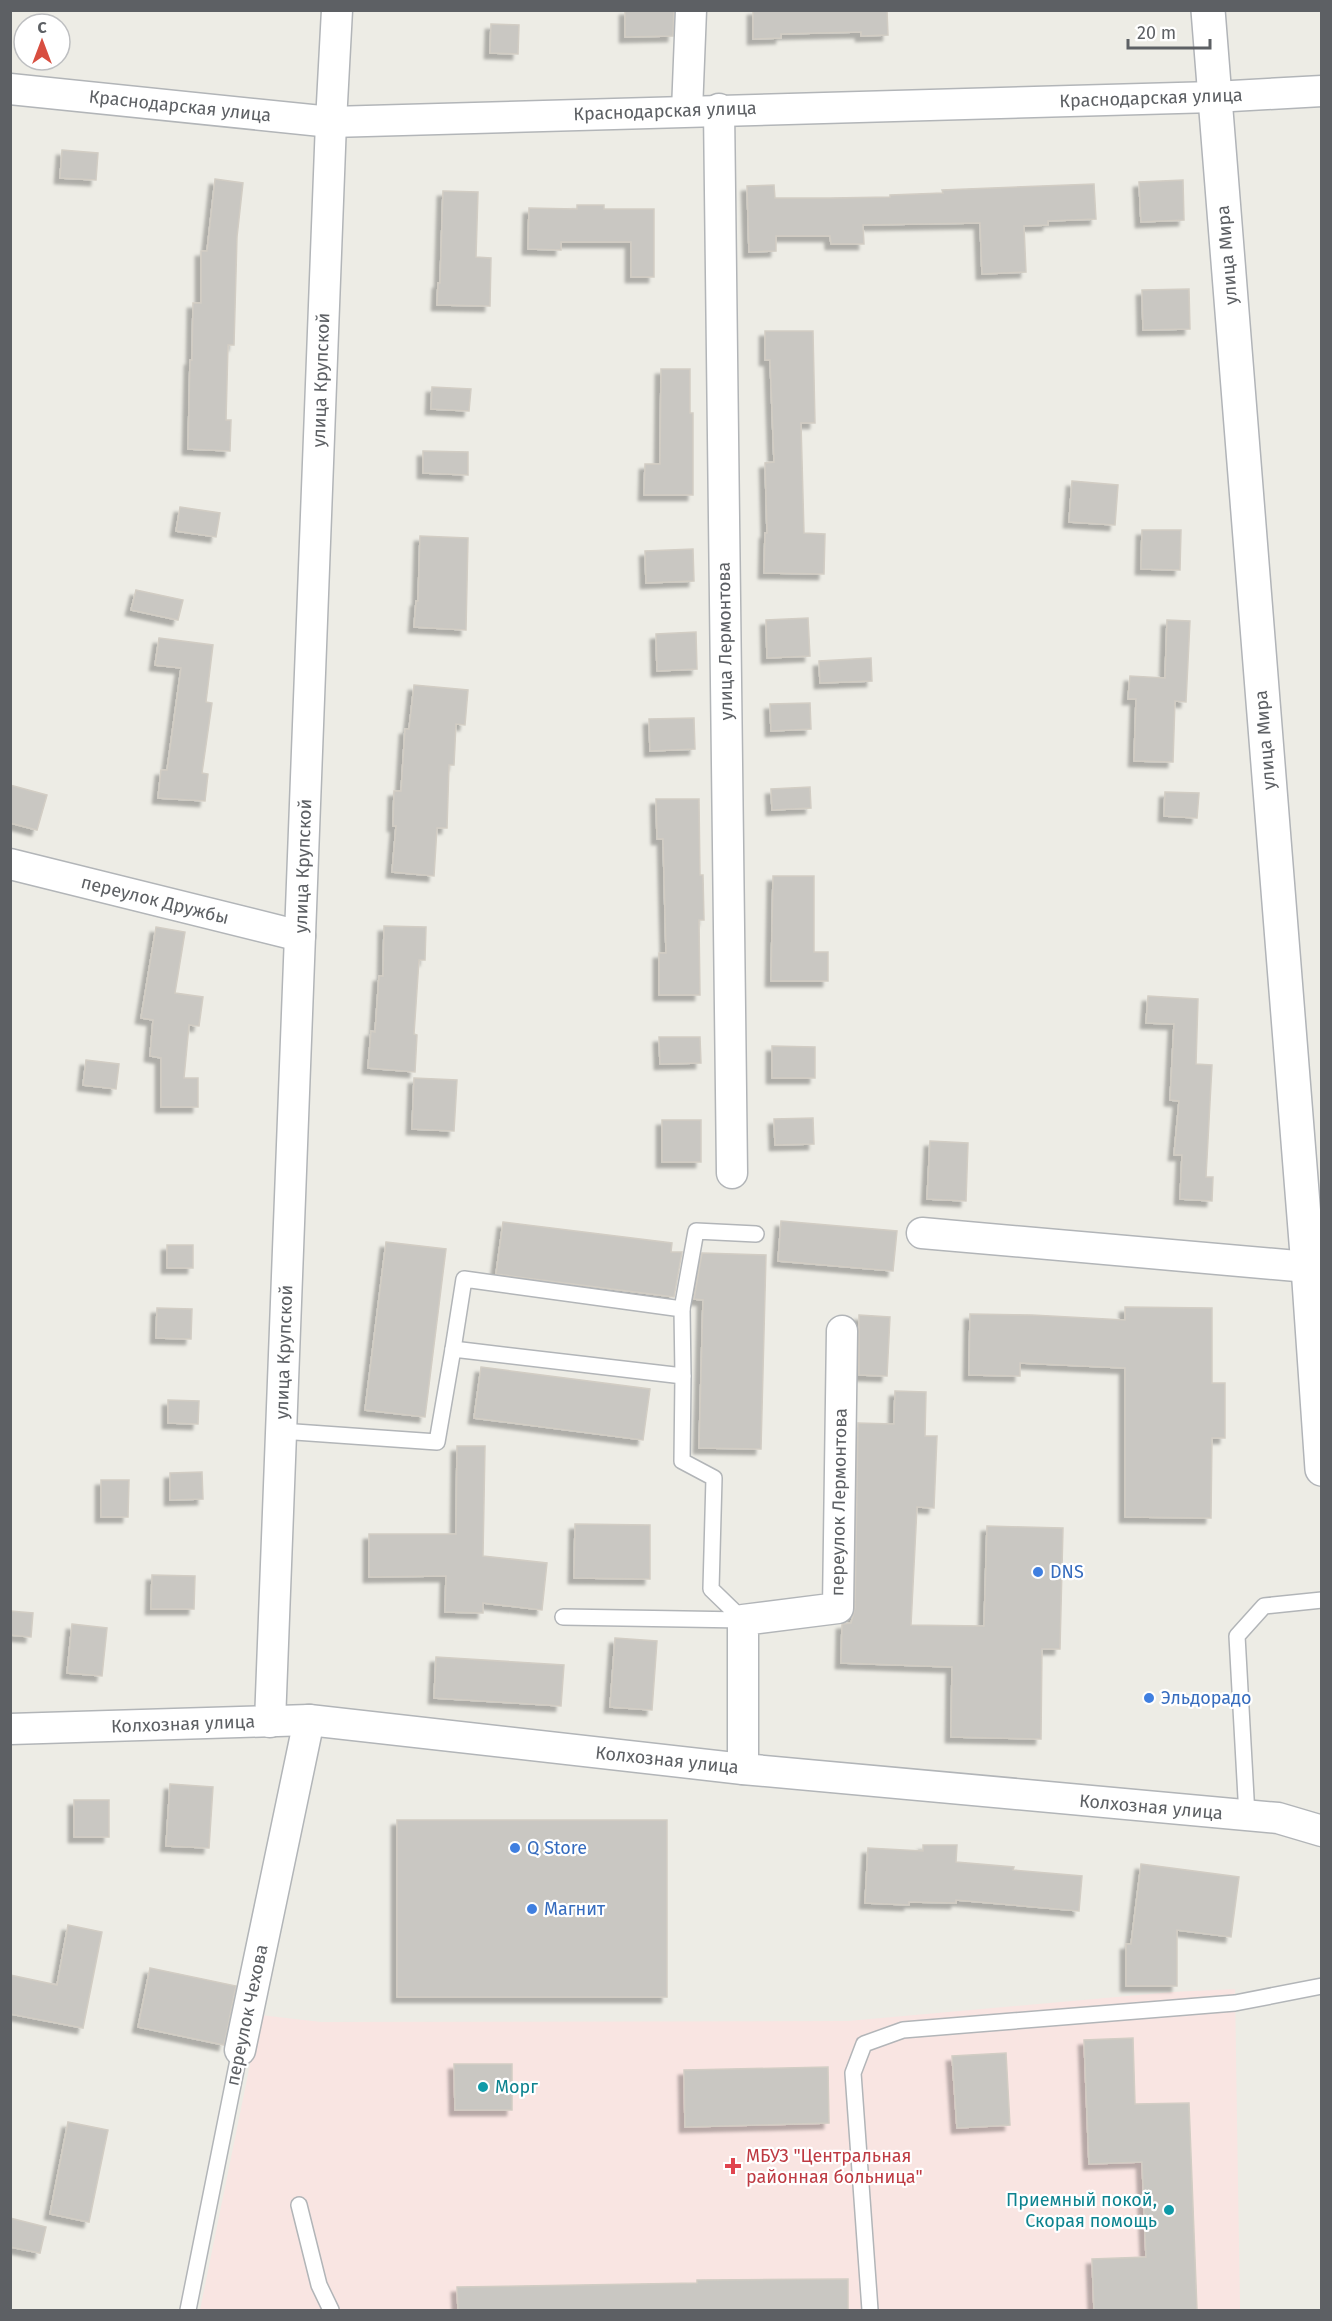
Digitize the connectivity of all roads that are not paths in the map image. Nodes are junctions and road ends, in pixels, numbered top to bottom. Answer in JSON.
{"nodes":[{"id":1,"x":337,"y":10,"type":"edge"},
{"id":2,"x":691,"y":10,"type":"edge"},
{"id":3,"x":1208,"y":10,"type":"edge"},
{"id":4,"x":10,"y":88,"type":"edge"},
{"id":5,"x":1322,"y":91,"type":"edge"},
{"id":6,"x":1214,"y":97,"type":"junction"},
{"id":7,"x":719,"y":109,"type":"junction"},
{"id":8,"x":687,"y":111,"type":"junction"},
{"id":9,"x":331,"y":122,"type":"junction"},
{"id":10,"x":10,"y":864,"type":"edge"},
{"id":11,"x":300,"y":936,"type":"junction"},
{"id":12,"x":732,"y":1173,"type":"dead end"},
{"id":13,"x":922,"y":1233,"type":"dead end"},
{"id":14,"x":756,"y":1234,"type":"dead end"},
{"id":15,"x":1308,"y":1267,"type":"junction"},
{"id":16,"x":682,"y":1309,"type":"junction"},
{"id":17,"x":842,"y":1331,"type":"dead end"},
{"id":18,"x":453,"y":1349,"type":"junction"},
{"id":19,"x":683,"y":1376,"type":"junction"},
{"id":20,"x":281,"y":1431,"type":"junction"},
{"id":21,"x":1322,"y":1469,"type":"edge"},
{"id":22,"x":1322,"y":1600,"type":"edge"},
{"id":23,"x":562,"y":1617,"type":"dead end"},
{"id":24,"x":743,"y":1620,"type":"junction"},
{"id":25,"x":309,"y":1720,"type":"junction"},
{"id":26,"x":270,"y":1722,"type":"junction"},
{"id":27,"x":10,"y":1729,"type":"edge"},
{"id":28,"x":743,"y":1769,"type":"junction"},
{"id":29,"x":1246,"y":1816,"type":"junction"},
{"id":30,"x":1322,"y":1831,"type":"edge"},
{"id":31,"x":1322,"y":1986,"type":"edge"},
{"id":32,"x":240,"y":2050,"type":"joint"},
{"id":33,"x":299,"y":2205,"type":"dead end"},
{"id":34,"x":188,"y":2310,"type":"edge"},
{"id":35,"x":331,"y":2310,"type":"edge"},
{"id":36,"x":870,"y":2310,"type":"edge"}],
"edges":[{"from":1,"to":9,"type":"street","name":"улица Крупской"},
{"from":2,"to":8,"type":"street"},
{"from":3,"to":6,"type":"main road","name":"улица Мира"},
{"from":4,"to":9,"type":"street","name":"Краснодарская улица"},
{"from":5,"to":6,"type":"street","name":"Краснодарская улица"},
{"from":6,"to":7,"type":"street","name":"Краснодарская улица"},
{"from":6,"to":15,"type":"main road","name":"улица Мира"},
{"from":7,"to":8,"type":"street","name":"Краснодарская улица"},
{"from":7,"to":12,"type":"street","name":"улица Лермонтова"},
{"from":8,"to":9,"type":"street","name":"Краснодарская улица"},
{"from":9,"to":11,"type":"street","name":"улица Крупской"},
{"from":10,"to":11,"type":"street","name":"переулок Дружбы"},
{"from":11,"to":20,"type":"street","name":"улица Крупской"},
{"from":13,"to":15,"type":"street"},
{"from":14,"to":16,"type":"lane"},
{"from":15,"to":21,"type":"main road","name":"улица Мира"},
{"from":16,"to":18,"type":"lane"},
{"from":16,"to":19,"type":"lane"},
{"from":17,"to":24,"type":"street","name":"переулок Лермонтова"},
{"from":18,"to":19,"type":"lane"},
{"from":18,"to":20,"type":"lane"},
{"from":19,"to":24,"type":"lane"},
{"from":20,"to":26,"type":"street","name":"улица Крупской"},
{"from":22,"to":29,"type":"lane"},
{"from":23,"to":24,"type":"lane"},
{"from":24,"to":28,"type":"street"},
{"from":25,"to":26,"type":"street","name":"Колхозная улица"},
{"from":25,"to":28,"type":"street","name":"Колхозная улица"},
{"from":25,"to":32,"type":"street","name":"переулок Чехова"},
{"from":26,"to":27,"type":"street","name":"Колхозная улица"},
{"from":28,"to":29,"type":"street","name":"Колхозная улица"},
{"from":29,"to":30,"type":"street","name":"Колхозная улица"},
{"from":31,"to":36,"type":"lane"},
{"from":32,"to":34,"type":"lane","name":"переулок Чехова"},
{"from":33,"to":35,"type":"lane"}]}
